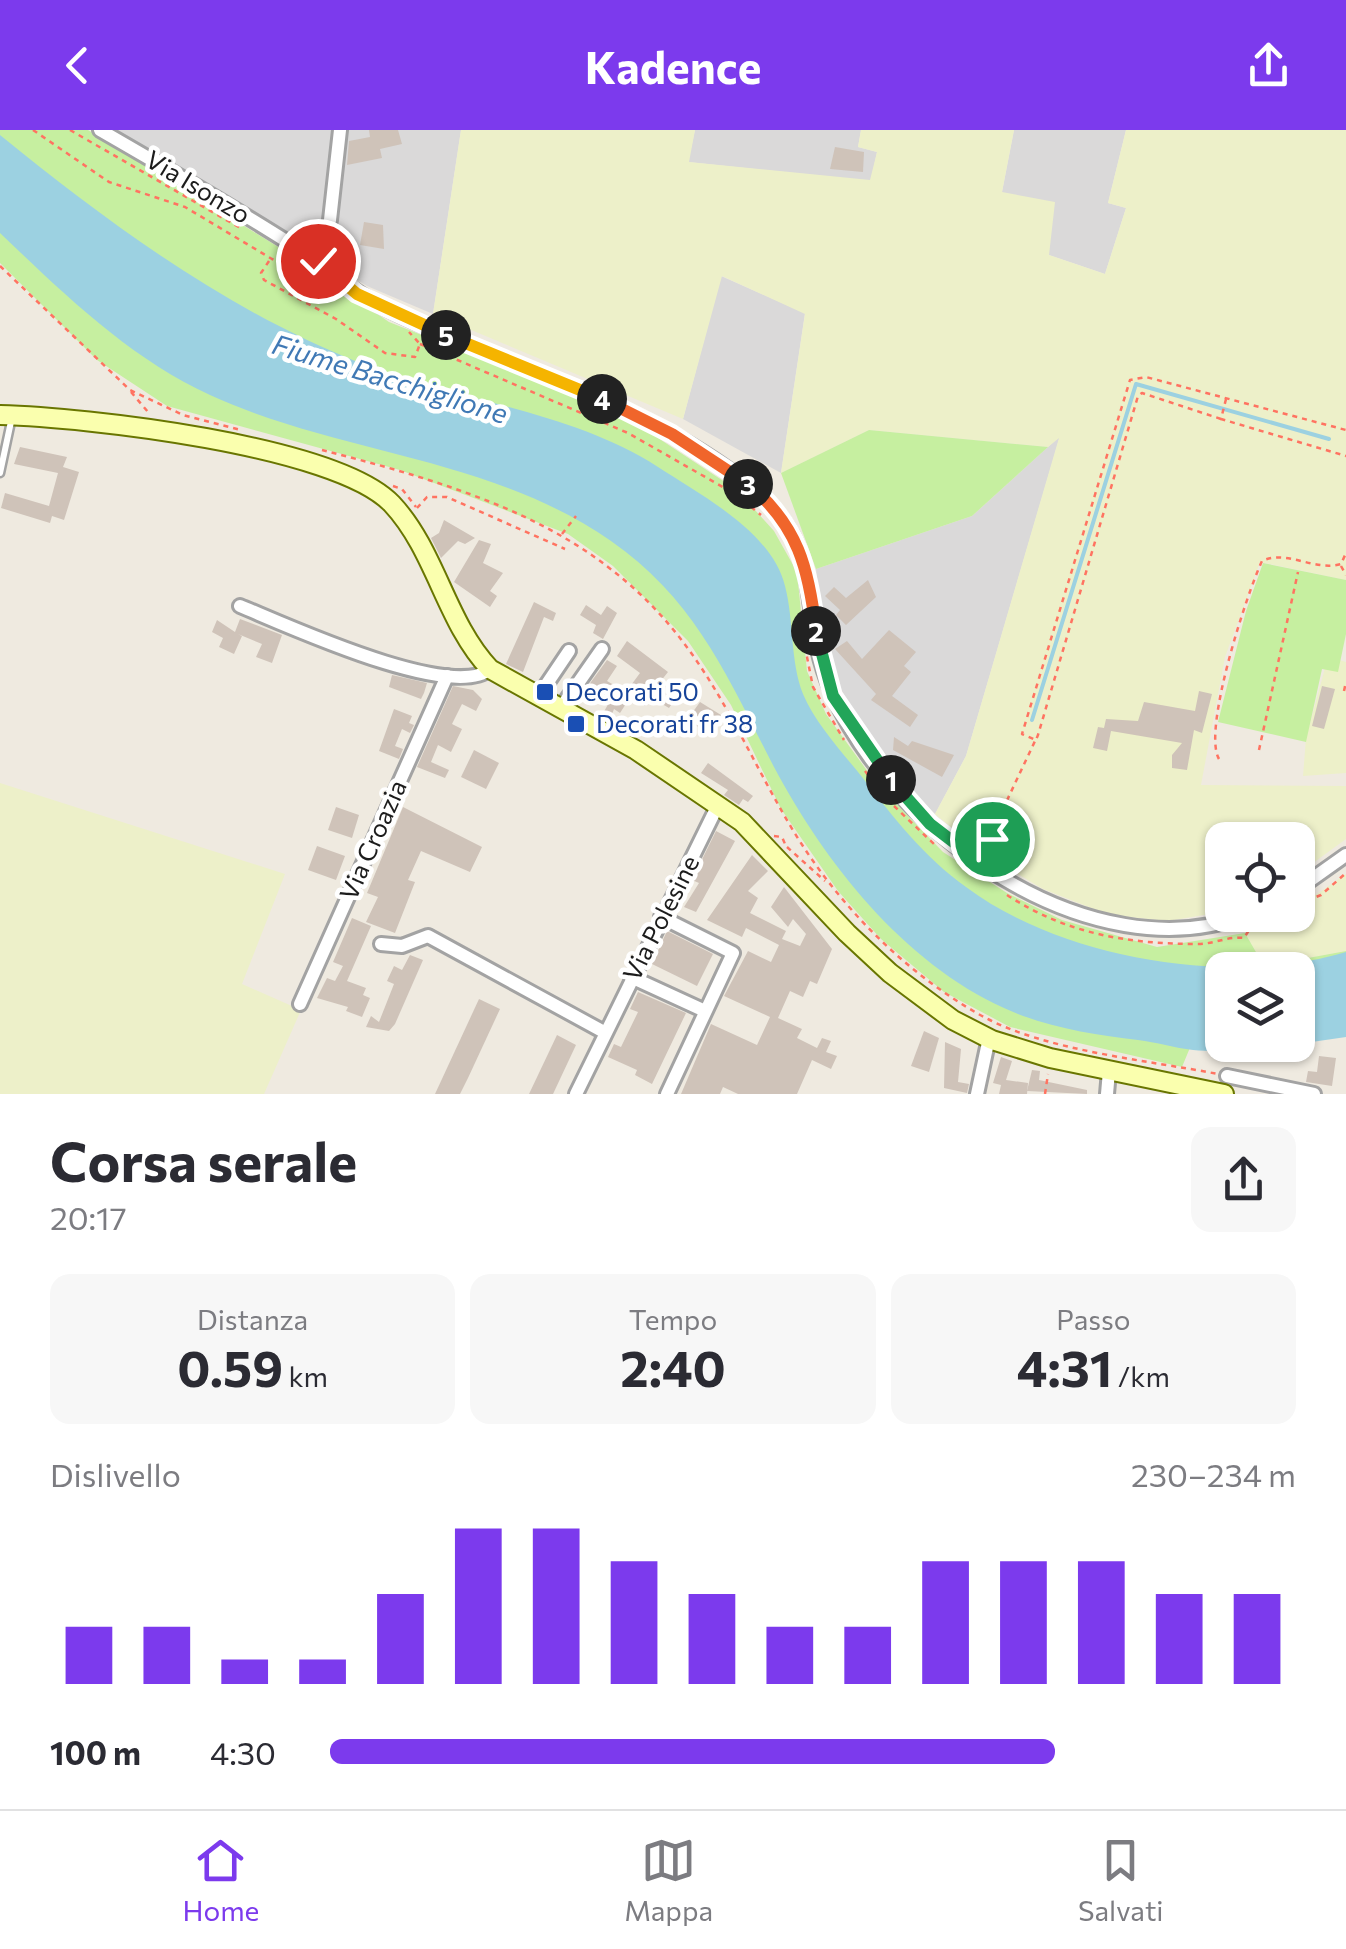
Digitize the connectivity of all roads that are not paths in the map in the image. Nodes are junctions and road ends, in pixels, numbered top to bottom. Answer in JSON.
{"nodes":[{"id":1,"x":100,"y":130,"type":"edge"},
{"id":2,"x":340,"y":130,"type":"edge"},
{"id":3,"x":315,"y":265,"type":"junction"},
{"id":4,"x":6,"y":416,"type":"edge"},
{"id":5,"x":0,"y":474,"type":"edge"},
{"id":6,"x":240,"y":606,"type":"dead end"},
{"id":7,"x":602,"y":649,"type":"dead end"},
{"id":8,"x":569,"y":651,"type":"dead end"},
{"id":9,"x":490,"y":669,"type":"junction"},
{"id":10,"x":446,"y":676,"type":"junction"},
{"id":11,"x":538,"y":698,"type":"junction"},
{"id":12,"x":560,"y":709,"type":"junction"},
{"id":13,"x":718,"y":805,"type":"junction"},
{"id":14,"x":1346,"y":855,"type":"edge"},
{"id":15,"x":1315,"y":877,"type":"edge"},
{"id":16,"x":661,"y":917,"type":"junction"},
{"id":17,"x":1205,"y":927,"type":"edge"},
{"id":18,"x":380,"y":944,"type":"dead end"},
{"id":19,"x":632,"y":977,"type":"junction"},
{"id":20,"x":300,"y":1004,"type":"dead end"},
{"id":21,"x":706,"y":1011,"type":"junction"},
{"id":22,"x":604,"y":1032,"type":"junction"},
{"id":23,"x":988,"y":1038,"type":"junction"},
{"id":24,"x":1110,"y":1071,"type":"junction"},
{"id":25,"x":1225,"y":1085,"type":"edge"},
{"id":26,"x":576,"y":1094,"type":"edge"},
{"id":27,"x":666,"y":1094,"type":"edge"},
{"id":28,"x":978,"y":1094,"type":"edge"},
{"id":29,"x":1107,"y":1094,"type":"edge"},
{"id":30,"x":1314,"y":1094,"type":"edge"}],
"edges":[{"from":1,"to":3,"type":"street","name":"Via Isonzo"},
{"from":2,"to":3,"type":"street"},
{"from":3,"to":17,"type":"street","name":"Via Isonzo"},
{"from":4,"to":5,"type":"lane"},
{"from":4,"to":9,"type":"street"},
{"from":6,"to":10,"type":"street"},
{"from":7,"to":12,"type":"street"},
{"from":8,"to":11,"type":"street"},
{"from":9,"to":10,"type":"street"},
{"from":9,"to":11,"type":"street"},
{"from":10,"to":20,"type":"street","name":"Via Croazia"},
{"from":11,"to":12,"type":"street"},
{"from":12,"to":13,"type":"street"},
{"from":13,"to":16,"type":"street","name":"Via Polesine"},
{"from":13,"to":23,"type":"street"},
{"from":14,"to":15,"type":"street"},
{"from":16,"to":19,"type":"street","name":"Via Polesine"},
{"from":16,"to":21,"type":"street"},
{"from":18,"to":22,"type":"street"},
{"from":19,"to":21,"type":"street"},
{"from":19,"to":22,"type":"street","name":"Via Polesine"},
{"from":21,"to":27,"type":"street"},
{"from":22,"to":26,"type":"street","name":"Via Polesine"},
{"from":23,"to":24,"type":"street"},
{"from":23,"to":28,"type":"street"},
{"from":24,"to":25,"type":"street"},
{"from":24,"to":29,"type":"street"},
{"from":25,"to":30,"type":"street"}]}
